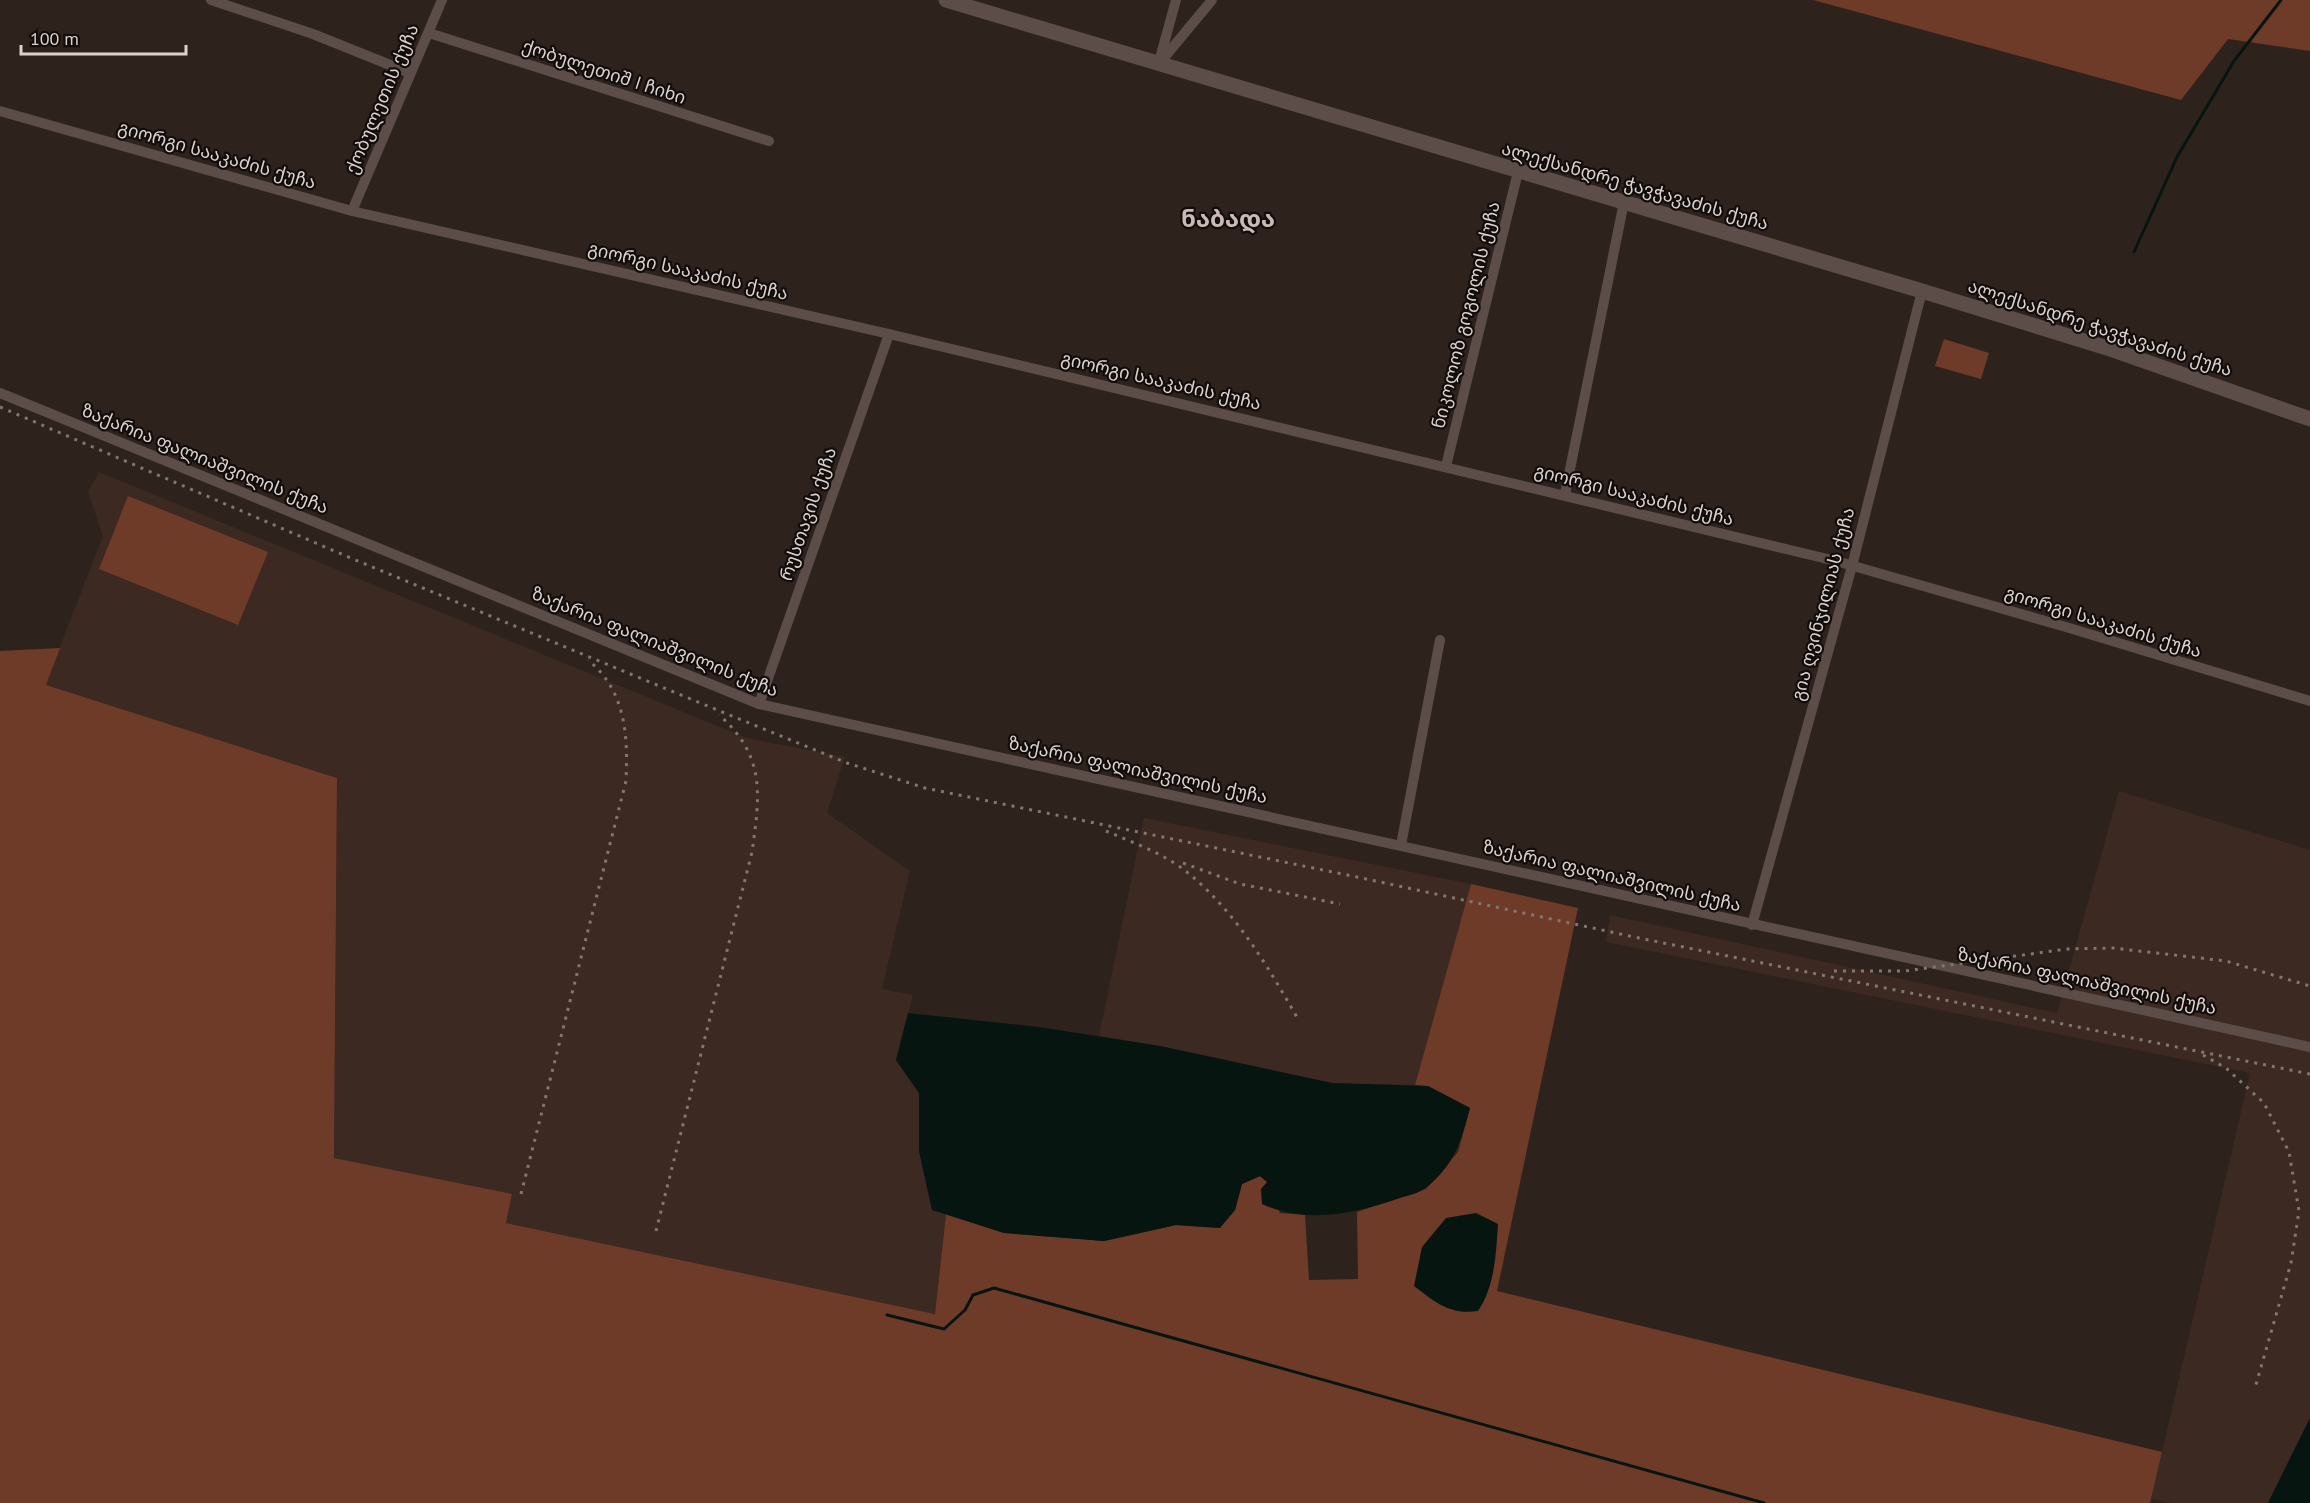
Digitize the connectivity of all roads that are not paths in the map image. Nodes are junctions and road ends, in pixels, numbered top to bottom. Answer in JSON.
{"nodes":[{"id":1,"x":211,"y":0,"type":"edge"},
{"id":2,"x":442,"y":0,"type":"edge"},
{"id":3,"x":946,"y":0,"type":"edge"},
{"id":4,"x":1176,"y":0,"type":"edge"},
{"id":5,"x":1212,"y":0,"type":"edge"},
{"id":6,"x":429,"y":33,"type":"junction"},
{"id":7,"x":1158,"y":65,"type":"junction"},
{"id":8,"x":410,"y":73,"type":"junction"},
{"id":9,"x":0,"y":111,"type":"edge"},
{"id":10,"x":769,"y":141,"type":"dead end"},
{"id":11,"x":1518,"y":172,"type":"junction"},
{"id":12,"x":1624,"y":202,"type":"junction"},
{"id":13,"x":352,"y":211,"type":"junction"},
{"id":14,"x":1922,"y":291,"type":"junction"},
{"id":15,"x":889,"y":334,"type":"junction"},
{"id":16,"x":0,"y":393,"type":"edge"},
{"id":17,"x":2310,"y":419,"type":"edge"},
{"id":18,"x":1446,"y":466,"type":"junction"},
{"id":19,"x":1565,"y":494,"type":"junction"},
{"id":20,"x":1852,"y":566,"type":"junction"},
{"id":21,"x":1440,"y":640,"type":"dead end"},
{"id":22,"x":2310,"y":701,"type":"edge"},
{"id":23,"x":759,"y":704,"type":"junction"},
{"id":24,"x":1401,"y":845,"type":"junction"},
{"id":25,"x":1752,"y":925,"type":"junction"},
{"id":26,"x":2310,"y":1047,"type":"edge"}],
"edges":[{"from":1,"to":8,"type":"street"},
{"from":2,"to":6,"type":"street","name":"ქობულეთის ქუჩა"},
{"from":3,"to":7,"type":"street","name":"ალექსანდრე ჭავჭავაძის ქუჩა"},
{"from":4,"to":7,"type":"street"},
{"from":5,"to":7,"type":"street"},
{"from":6,"to":8,"type":"street","name":"ქობულეთის ქუჩა"},
{"from":6,"to":10,"type":"street","name":"ქობულეთიშ I ჩიხი"},
{"from":7,"to":11,"type":"street","name":"ალექსანდრე ჭავჭავაძის ქუჩა"},
{"from":8,"to":13,"type":"street","name":"ქობულეთის ქუჩა"},
{"from":9,"to":13,"type":"street","name":"გიორგი სააკაძის ქუჩა"},
{"from":11,"to":12,"type":"street","name":"ალექსანდრე ჭავჭავაძის ქუჩა"},
{"from":11,"to":18,"type":"street","name":"ნიკოლოზ გოგოლის ქუჩა"},
{"from":12,"to":14,"type":"street","name":"ალექსანდრე ჭავჭავაძის ქუჩა"},
{"from":12,"to":19,"type":"street"},
{"from":13,"to":15,"type":"street","name":"გიორგი სააკაძის ქუჩა"},
{"from":14,"to":17,"type":"street","name":"ალექსანდრე ჭავჭავაძის ქუჩა"},
{"from":14,"to":20,"type":"street","name":"გია ღვინჯილიას ქუჩა"},
{"from":15,"to":18,"type":"street","name":"გიორგი სააკაძის ქუჩა"},
{"from":15,"to":23,"type":"street","name":"რუსთავის ქუჩა"},
{"from":16,"to":23,"type":"street","name":"ზაქარია ფალიაშვილის ქუჩა"},
{"from":18,"to":19,"type":"street","name":"გიორგი სააკაძის ქუჩა"},
{"from":19,"to":20,"type":"street","name":"გიორგი სააკაძის ქუჩა"},
{"from":20,"to":22,"type":"street","name":"გიორგი სააკაძის ქუჩა"},
{"from":20,"to":25,"type":"street","name":"გია ღვინჯილიას ქუჩა"},
{"from":21,"to":24,"type":"street"},
{"from":23,"to":24,"type":"street","name":"ზაქარია ფალიაშვილის ქუჩა"},
{"from":24,"to":25,"type":"street","name":"ზაქარია ფალიაშვილის ქუჩა"},
{"from":25,"to":26,"type":"street","name":"ზაქარია ფალიაშვილის ქუჩა"}]}
